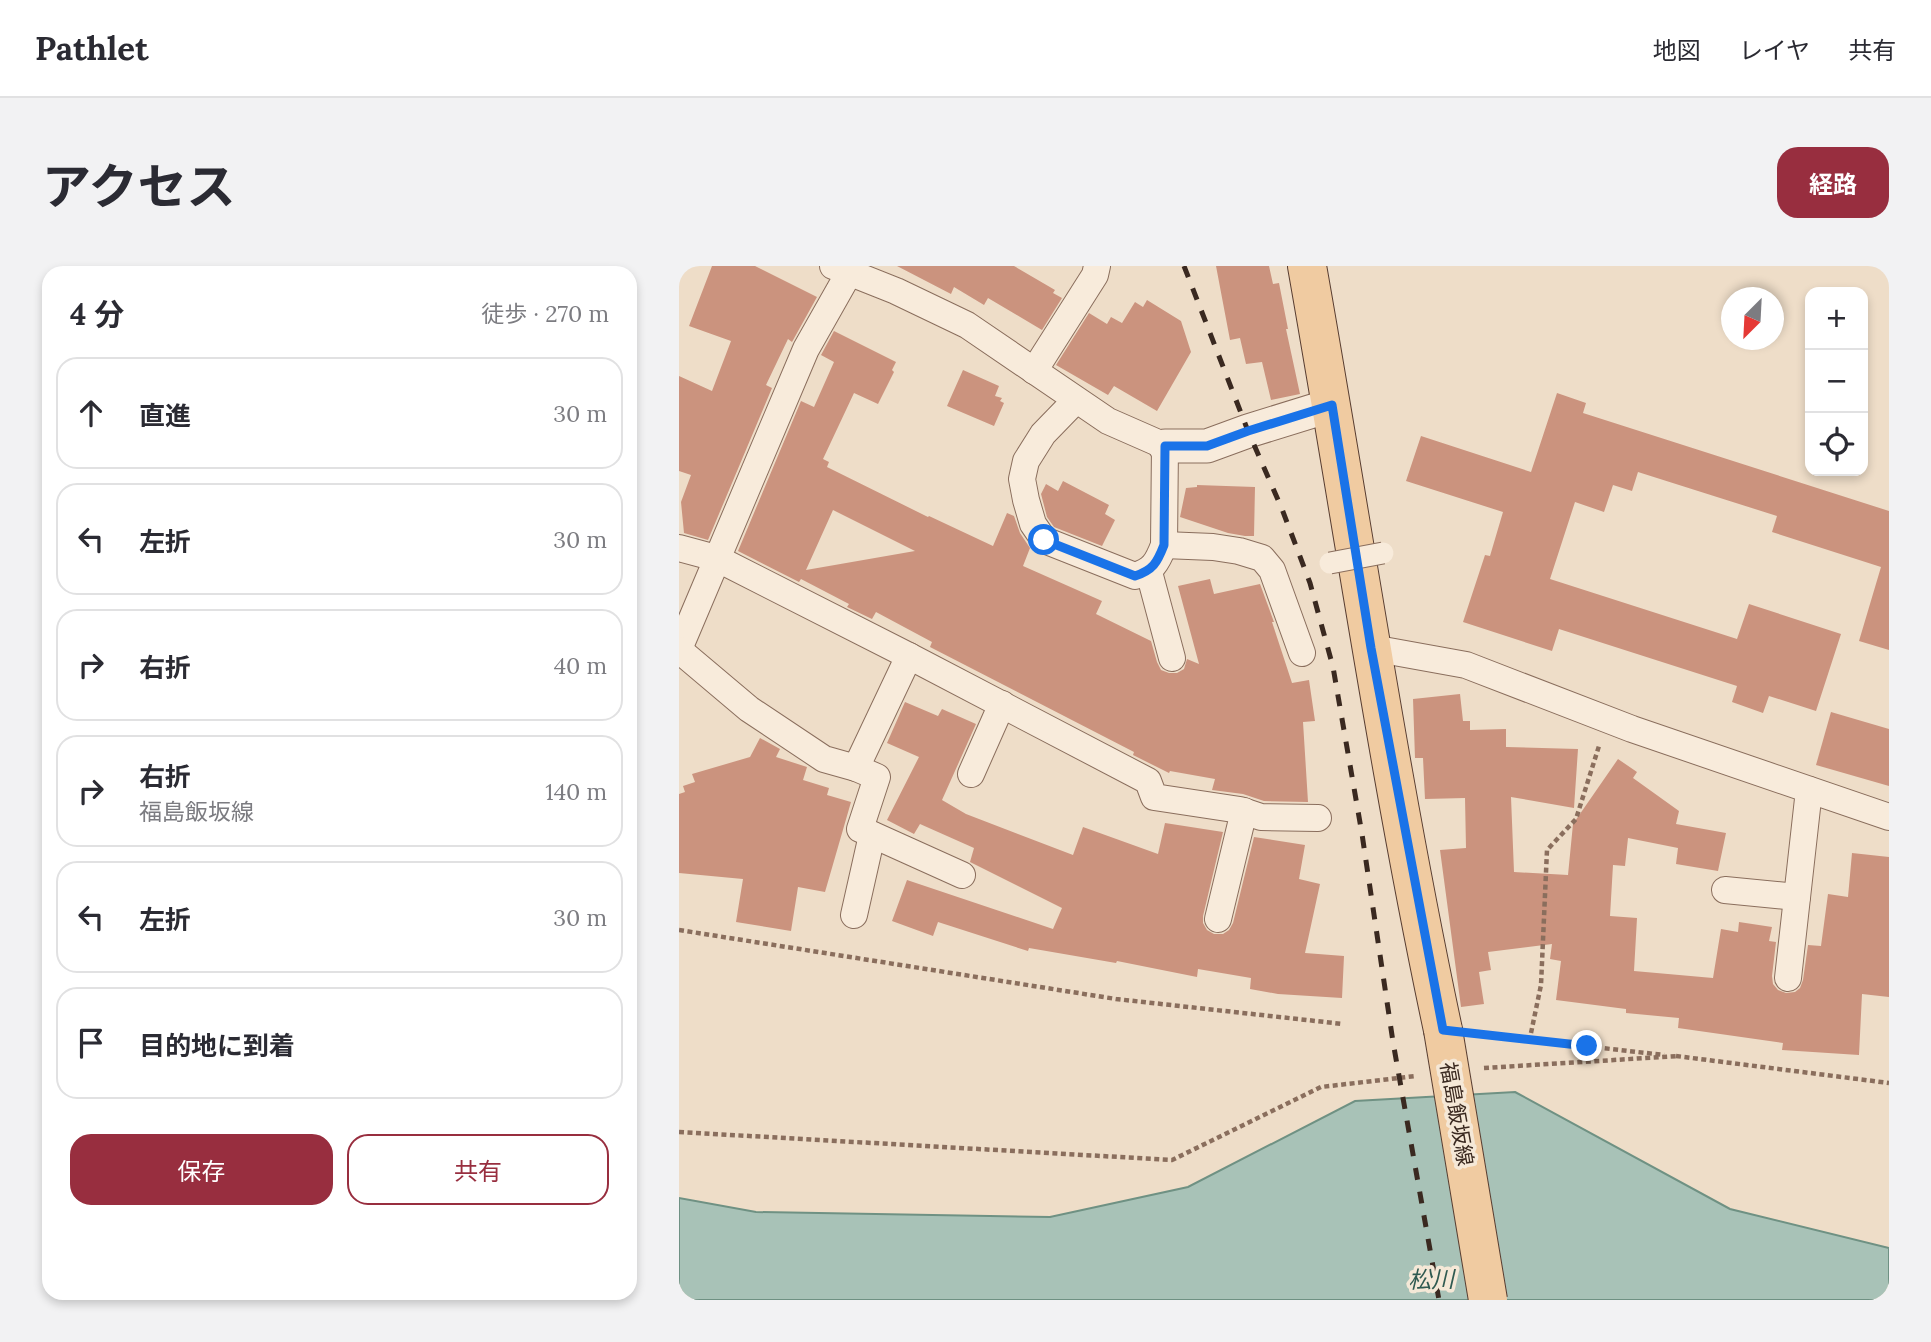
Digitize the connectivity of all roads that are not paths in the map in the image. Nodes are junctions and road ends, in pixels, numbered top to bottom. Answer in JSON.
{"nodes":[{"id":1,"x":1097,"y":266,"type":"edge"},
{"id":2,"x":1307,"y":266,"type":"edge"},
{"id":3,"x":841,"y":269,"type":"edge"},
{"id":4,"x":1034,"y":371,"type":"junction"},
{"id":5,"x":1076,"y":400,"type":"junction"},
{"id":6,"x":1332,"y":405,"type":"junction"},
{"id":7,"x":1165,"y":446,"type":"junction"},
{"id":8,"x":1164,"y":545,"type":"junction"},
{"id":9,"x":679,"y":548,"type":"edge"},
{"id":10,"x":1383,"y":553,"type":"dead end"},
{"id":11,"x":716,"y":558,"type":"junction"},
{"id":12,"x":1330,"y":563,"type":"dead end"},
{"id":13,"x":1149,"y":572,"type":"junction"},
{"id":14,"x":1371,"y":648,"type":"junction"},
{"id":15,"x":679,"y":649,"type":"edge"},
{"id":16,"x":1302,"y":653,"type":"dead end"},
{"id":17,"x":909,"y":656,"type":"junction"},
{"id":18,"x":1172,"y":659,"type":"dead end"},
{"id":19,"x":1002,"y":704,"type":"junction"},
{"id":20,"x":856,"y":768,"type":"junction"},
{"id":21,"x":971,"y":774,"type":"dead end"},
{"id":22,"x":1809,"y":790,"type":"junction"},
{"id":23,"x":1244,"y":811,"type":"junction"},
{"id":24,"x":1889,"y":817,"type":"edge"},
{"id":25,"x":1318,"y":818,"type":"dead end"},
{"id":26,"x":872,"y":835,"type":"junction"},
{"id":27,"x":961,"y":875,"type":"dead end"},
{"id":28,"x":1725,"y":890,"type":"dead end"},
{"id":29,"x":1797,"y":897,"type":"junction"},
{"id":30,"x":854,"y":915,"type":"dead end"},
{"id":31,"x":1218,"y":919,"type":"dead end"},
{"id":32,"x":1788,"y":978,"type":"dead end"},
{"id":33,"x":1488,"y":1300,"type":"edge"}],
"edges":[{"from":1,"to":4,"type":"street"},
{"from":2,"to":6,"type":"main road","name":"福島飯坂線"},
{"from":3,"to":4,"type":"street"},
{"from":3,"to":11,"type":"street"},
{"from":4,"to":5,"type":"street"},
{"from":5,"to":7,"type":"street"},
{"from":5,"to":13,"type":"street"},
{"from":6,"to":7,"type":"street"},
{"from":6,"to":14,"type":"main road","name":"福島飯坂線"},
{"from":7,"to":8,"type":"street"},
{"from":8,"to":13,"type":"street"},
{"from":8,"to":16,"type":"street"},
{"from":9,"to":11,"type":"street"},
{"from":10,"to":12,"type":"street","bridge":true},
{"from":11,"to":15,"type":"street"},
{"from":11,"to":17,"type":"street"},
{"from":13,"to":18,"type":"street"},
{"from":14,"to":22,"type":"street"},
{"from":14,"to":33,"type":"main road","name":"福島飯坂線","bridge":true},
{"from":15,"to":20,"type":"street"},
{"from":17,"to":19,"type":"street"},
{"from":17,"to":20,"type":"street"},
{"from":19,"to":21,"type":"street"},
{"from":19,"to":23,"type":"street"},
{"from":20,"to":26,"type":"street"},
{"from":22,"to":24,"type":"street"},
{"from":22,"to":29,"type":"street"},
{"from":23,"to":25,"type":"street"},
{"from":23,"to":31,"type":"street"},
{"from":26,"to":27,"type":"street"},
{"from":26,"to":30,"type":"street"},
{"from":28,"to":29,"type":"street"},
{"from":29,"to":32,"type":"street"}]}
